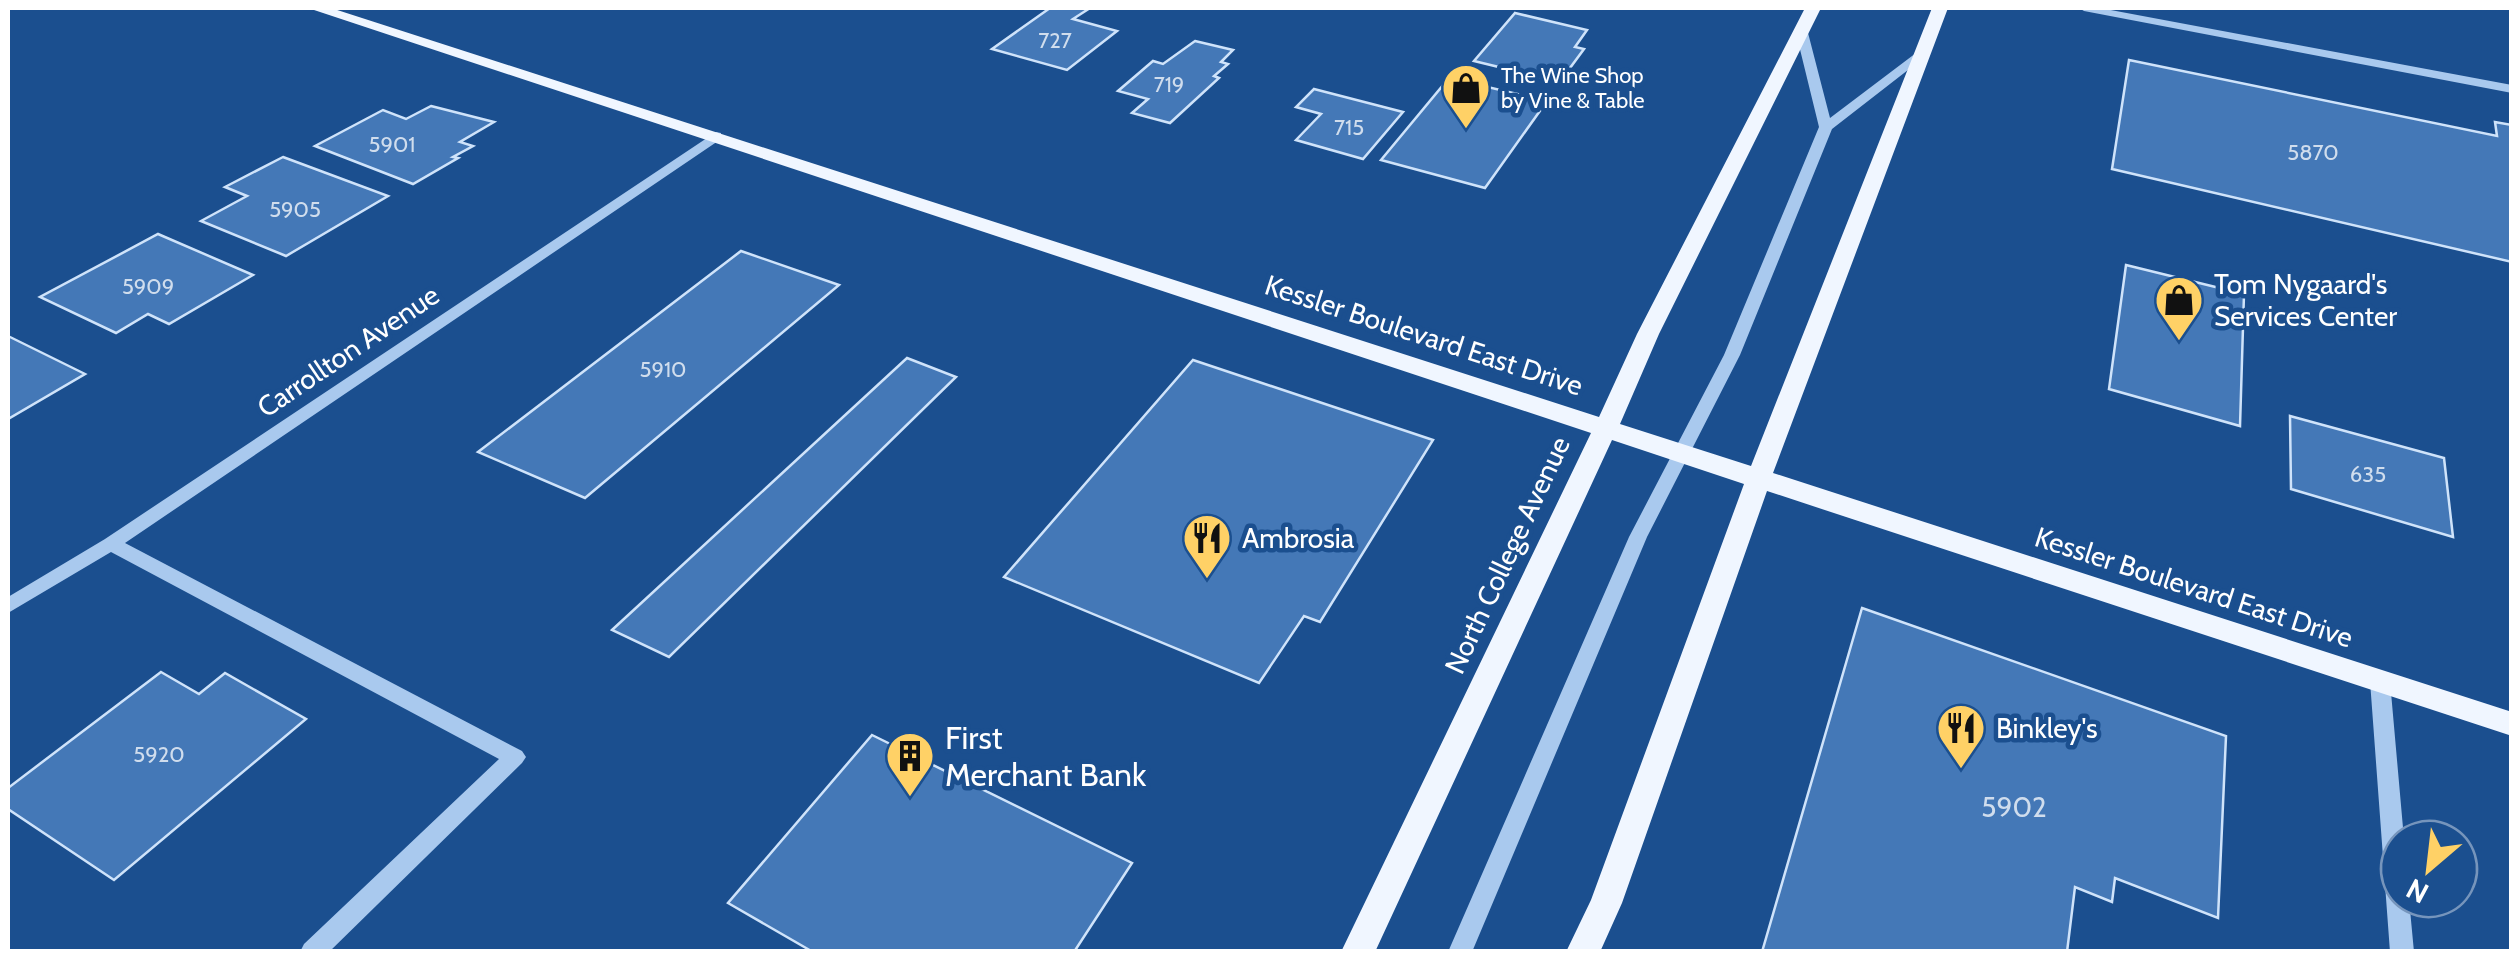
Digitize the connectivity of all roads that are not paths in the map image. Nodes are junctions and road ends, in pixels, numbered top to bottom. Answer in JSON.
{"nodes":[{"id":1,"x":316,"y":8,"type":"edge"},
{"id":2,"x":1813,"y":8,"type":"edge"},
{"id":3,"x":1940,"y":8,"type":"edge"},
{"id":4,"x":2084,"y":8,"type":"edge"},
{"id":5,"x":1802,"y":29,"type":"junction"},
{"id":6,"x":1920,"y":56,"type":"junction"},
{"id":7,"x":2512,"y":89,"type":"edge"},
{"id":8,"x":1826,"y":126,"type":"junction"},
{"id":9,"x":716,"y":136,"type":"junction"},
{"id":10,"x":1605,"y":429,"type":"junction"},
{"id":11,"x":1681,"y":454,"type":"junction"},
{"id":12,"x":1758,"y":479,"type":"junction"},
{"id":13,"x":111,"y":544,"type":"junction"},
{"id":14,"x":8,"y":606,"type":"edge"},
{"id":15,"x":2380,"y":681,"type":"junction"},
{"id":16,"x":2512,"y":724,"type":"edge"},
{"id":17,"x":312,"y":952,"type":"edge"},
{"id":18,"x":1358,"y":952,"type":"edge"},
{"id":19,"x":1460,"y":952,"type":"edge"},
{"id":20,"x":1583,"y":952,"type":"edge"},
{"id":21,"x":2402,"y":952,"type":"edge"}],
"edges":[{"from":1,"to":9,"type":"main road","name":"Kessler Boulevard East Drive"},
{"from":2,"to":5,"type":"main road","name":"North College Avenue"},
{"from":3,"to":6,"type":"main road"},
{"from":4,"to":7,"type":"street"},
{"from":5,"to":8,"type":"street"},
{"from":5,"to":10,"type":"main road","name":"North College Avenue"},
{"from":6,"to":8,"type":"street"},
{"from":6,"to":12,"type":"main road"},
{"from":8,"to":11,"type":"street"},
{"from":9,"to":10,"type":"main road","name":"Kessler Boulevard East Drive"},
{"from":9,"to":13,"type":"street","name":"Carrollton Avenue"},
{"from":10,"to":11,"type":"main road","name":"Kessler Boulevard East Drive"},
{"from":10,"to":18,"type":"main road","name":"North College Avenue"},
{"from":11,"to":12,"type":"main road","name":"Kessler Boulevard East Drive"},
{"from":11,"to":19,"type":"street"},
{"from":12,"to":15,"type":"main road","name":"Kessler Boulevard East Drive"},
{"from":12,"to":20,"type":"main road"},
{"from":13,"to":14,"type":"street","name":"Carrollton Avenue"},
{"from":13,"to":17,"type":"street"},
{"from":15,"to":16,"type":"main road","name":"Kessler Boulevard East Drive"},
{"from":15,"to":21,"type":"street"}]}
